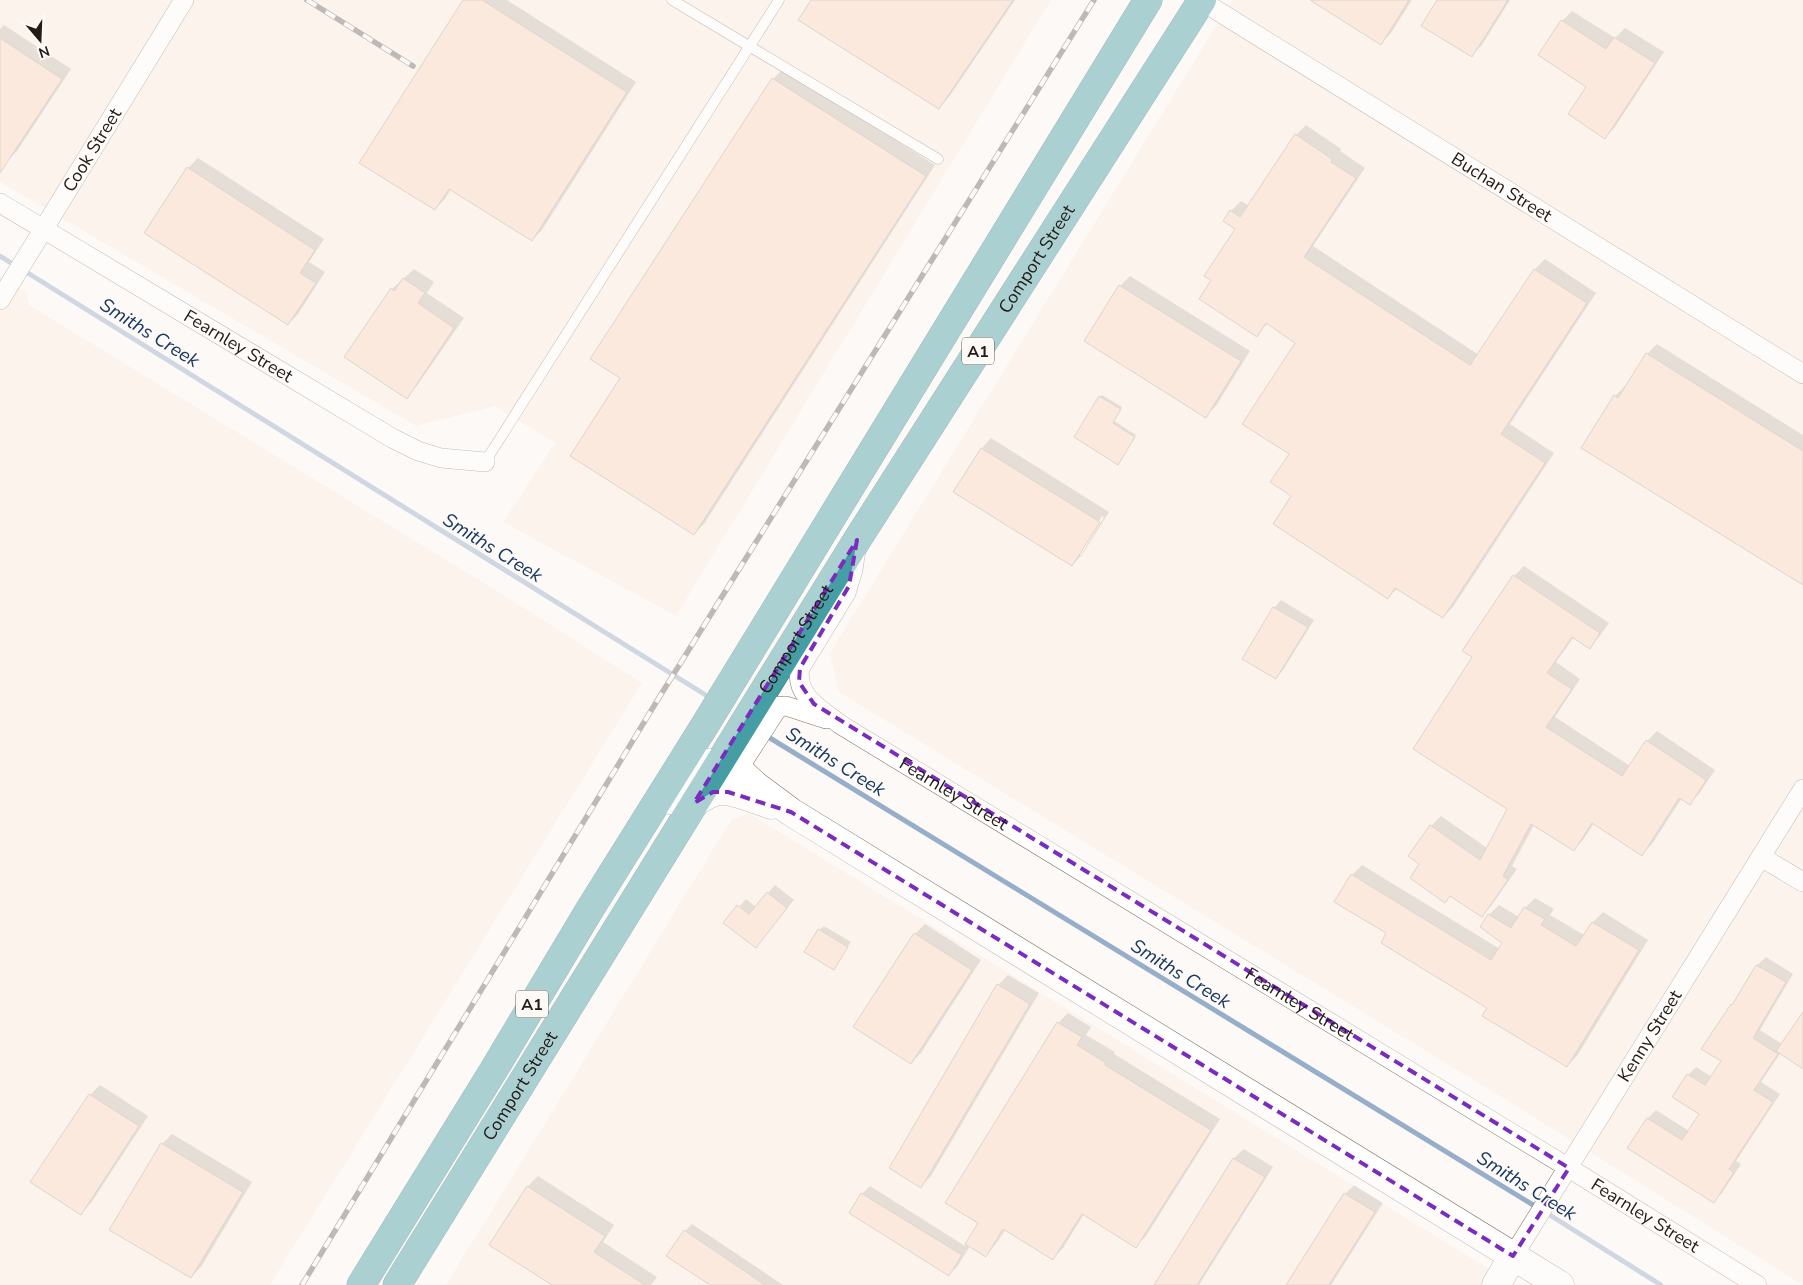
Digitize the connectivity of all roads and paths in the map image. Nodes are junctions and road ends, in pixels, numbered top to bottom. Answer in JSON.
{"nodes":[{"id":1,"x":184,"y":0,"type":"edge"},
{"id":2,"x":672,"y":0,"type":"edge"},
{"id":3,"x":779,"y":0,"type":"edge"},
{"id":4,"x":1148,"y":0,"type":"edge"},
{"id":5,"x":1201,"y":0,"type":"edge"},
{"id":6,"x":749,"y":46,"type":"junction"},
{"id":7,"x":938,"y":159,"type":"dead end"},
{"id":8,"x":0,"y":202,"type":"edge"},
{"id":9,"x":43,"y":229,"type":"junction"},
{"id":10,"x":3,"y":296,"type":"edge"},
{"id":11,"x":1803,"y":374,"type":"edge"},
{"id":12,"x":485,"y":462,"type":"joint"},
{"id":13,"x":857,"y":540,"type":"junction"},
{"id":14,"x":765,"y":707,"type":"junction"},
{"id":15,"x":842,"y":725,"type":"junction"},
{"id":16,"x":731,"y":769,"type":"junction"},
{"id":17,"x":1803,"y":789,"type":"edge"},
{"id":18,"x":694,"y":803,"type":"junction"},
{"id":19,"x":791,"y":812,"type":"junction"},
{"id":20,"x":1761,"y":856,"type":"junction"},
{"id":21,"x":1803,"y":882,"type":"edge"},
{"id":22,"x":590,"y":908,"type":"junction"},
{"id":23,"x":1569,"y":1168,"type":"junction"},
{"id":24,"x":1513,"y":1256,"type":"junction"},
{"id":25,"x":361,"y":1285,"type":"edge"},
{"id":26,"x":397,"y":1285,"type":"edge"},
{"id":27,"x":1496,"y":1285,"type":"edge"},
{"id":28,"x":1560,"y":1285,"type":"edge"},
{"id":29,"x":1757,"y":1285,"type":"edge"}],
"edges":[{"from":1,"to":9,"type":"street","name":"Cook Street"},
{"from":2,"to":6,"type":"lane"},
{"from":3,"to":6,"type":"lane"},
{"from":4,"to":22,"type":"highway","name":"Comport Street","number":"A1"},
{"from":5,"to":11,"type":"street","name":"Buchan Street"},
{"from":5,"to":13,"type":"highway","name":"Comport Street","number":"A1"},
{"from":6,"to":7,"type":"lane"},
{"from":6,"to":12,"type":"lane"},
{"from":8,"to":9,"type":"street","name":"Fearnley Street"},
{"from":9,"to":10,"type":"street","name":"Cook Street"},
{"from":9,"to":12,"type":"street","name":"Fearnley Street"},
{"from":13,"to":14,"type":"highway","name":"Comport Street","number":"A1"},
{"from":13,"to":15,"type":"street","name":"Fearnley Street"},
{"from":14,"to":15,"type":"street","name":"Fearnley Street"},
{"from":14,"to":16,"type":"street"},
{"from":14,"to":16,"type":"highway","name":"Comport Street","number":"A1"},
{"from":15,"to":23,"type":"street","name":"Fearnley Street"},
{"from":16,"to":18,"type":"highway","name":"Comport Street","number":"A1"},
{"from":16,"to":19,"type":"street"},
{"from":16,"to":22,"type":"street"},
{"from":17,"to":20,"type":"street","name":"Kenny Street"},
{"from":18,"to":19,"type":"street"},
{"from":18,"to":26,"type":"highway","name":"Comport Street","number":"A1"},
{"from":19,"to":24,"type":"street"},
{"from":20,"to":21,"type":"street"},
{"from":20,"to":23,"type":"street","name":"Kenny Street"},
{"from":22,"to":25,"type":"highway","name":"Comport Street","number":"A1"},
{"from":23,"to":24,"type":"street","name":"Kenny Street"},
{"from":23,"to":29,"type":"street","name":"Fearnley Street"},
{"from":24,"to":27,"type":"street","name":"Kenny Street"},
{"from":24,"to":28,"type":"street"}]}
